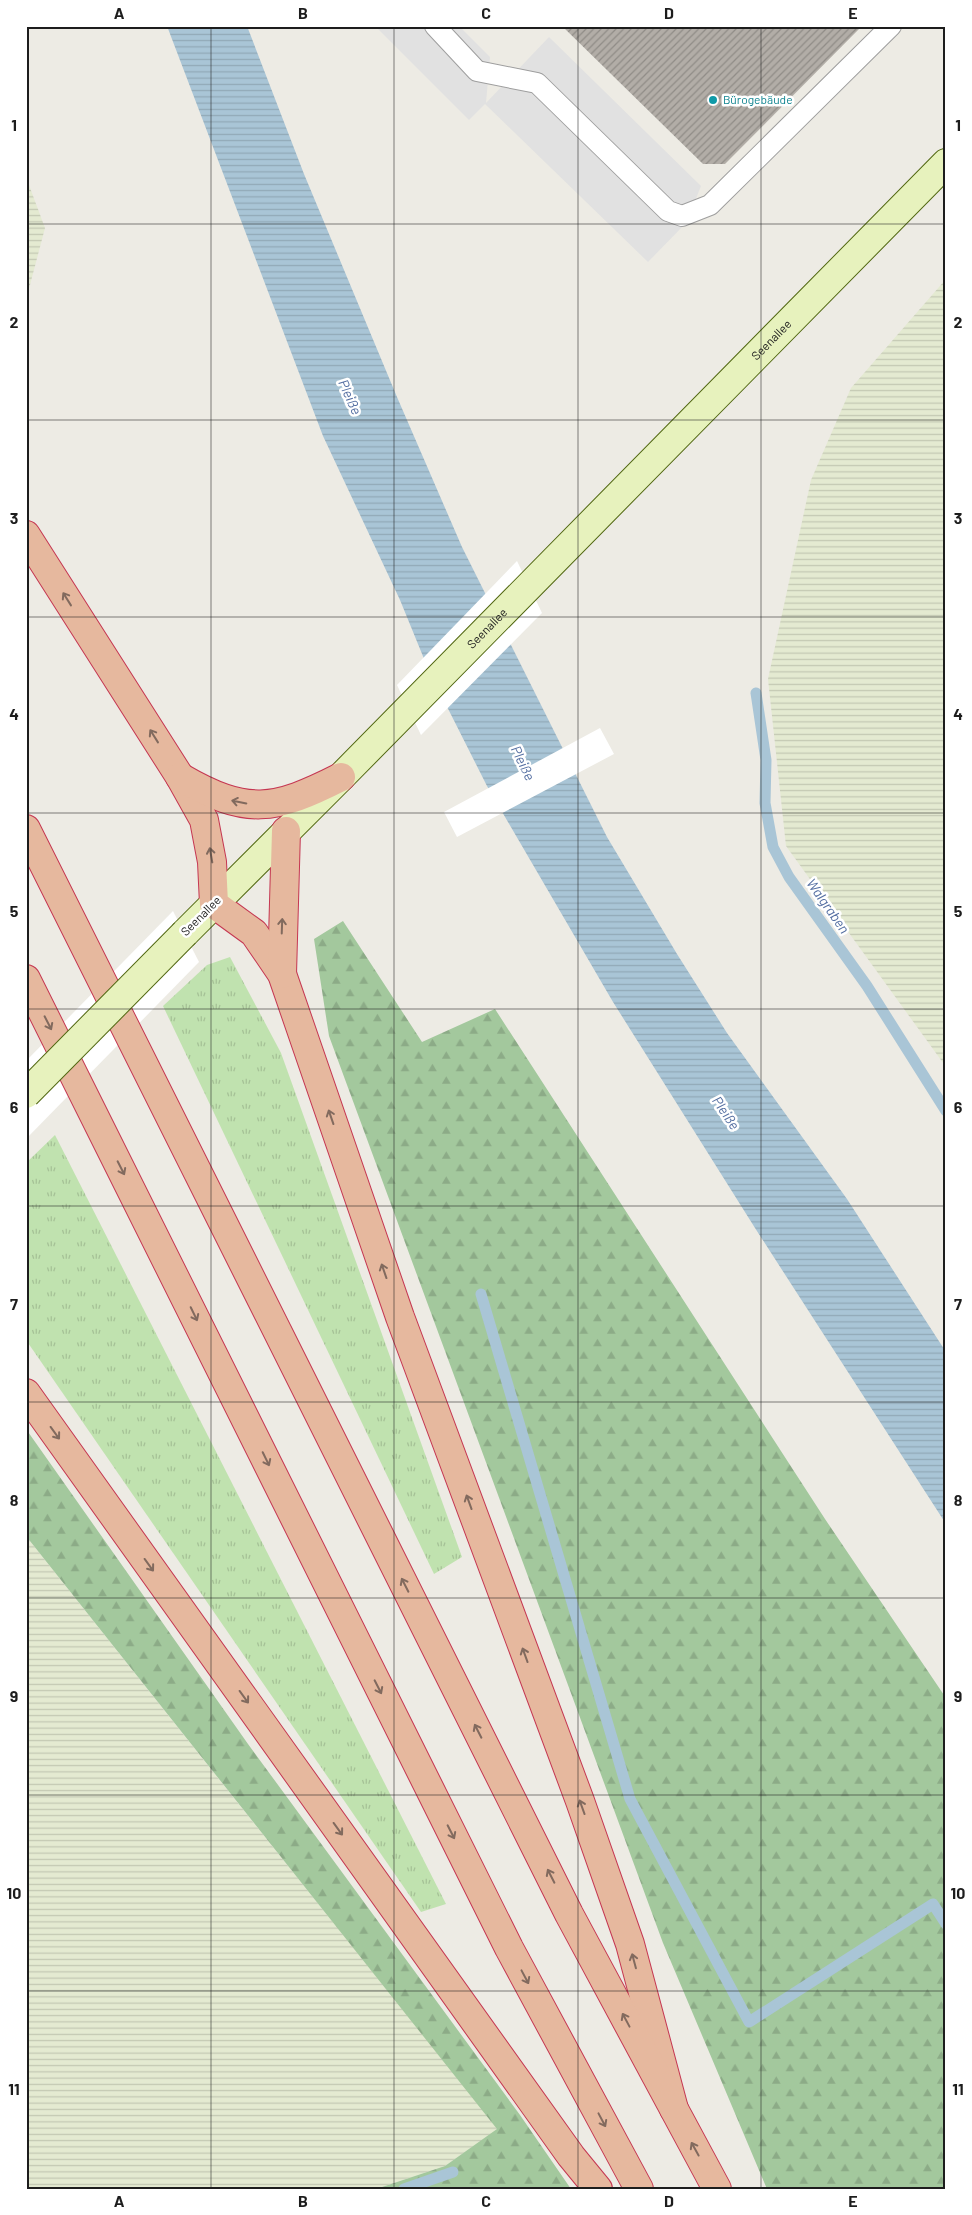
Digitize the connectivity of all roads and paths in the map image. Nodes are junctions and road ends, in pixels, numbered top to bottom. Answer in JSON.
{"nodes":[{"id":1,"x":434,"y":26,"type":"edge"},
{"id":2,"x":891,"y":26,"type":"edge"},
{"id":3,"x":946,"y":163,"type":"edge"},
{"id":4,"x":26,"y":535,"type":"edge"},
{"id":5,"x":341,"y":776,"type":"junction"},
{"id":6,"x":180,"y":777,"type":"junction"},
{"id":7,"x":26,"y":829,"type":"edge"},
{"id":8,"x":286,"y":831,"type":"junction"},
{"id":9,"x":214,"y":904,"type":"junction"},
{"id":10,"x":282,"y":974,"type":"junction"},
{"id":11,"x":26,"y":980,"type":"edge"},
{"id":12,"x":26,"y":1094,"type":"edge"},
{"id":13,"x":26,"y":1393,"type":"edge"},
{"id":14,"x":674,"y":2110,"type":"junction"},
{"id":15,"x":598,"y":2189,"type":"edge"},
{"id":16,"x":639,"y":2189,"type":"edge"},
{"id":17,"x":717,"y":2189,"type":"edge"}],
"edges":[{"from":1,"to":2,"type":"lane"},
{"from":3,"to":5,"type":"main road","name":"Seenallee"},
{"from":6,"to":4,"type":"highway","one_way":true},
{"from":5,"to":6,"type":"highway","one_way":true},
{"from":5,"to":8,"type":"main road","name":"Seenallee"},
{"from":9,"to":6,"type":"highway","one_way":true},
{"from":14,"to":7,"type":"highway","one_way":true},
{"from":8,"to":9,"type":"main road","name":"Seenallee"},
{"from":10,"to":8,"type":"highway","one_way":true},
{"from":9,"to":10,"type":"highway"},
{"from":9,"to":12,"type":"main road","name":"Seenallee","bridge":true},
{"from":14,"to":10,"type":"highway","one_way":true},
{"from":11,"to":16,"type":"highway","one_way":true},
{"from":13,"to":15,"type":"highway","one_way":true},
{"from":17,"to":14,"type":"highway","one_way":true}]}
